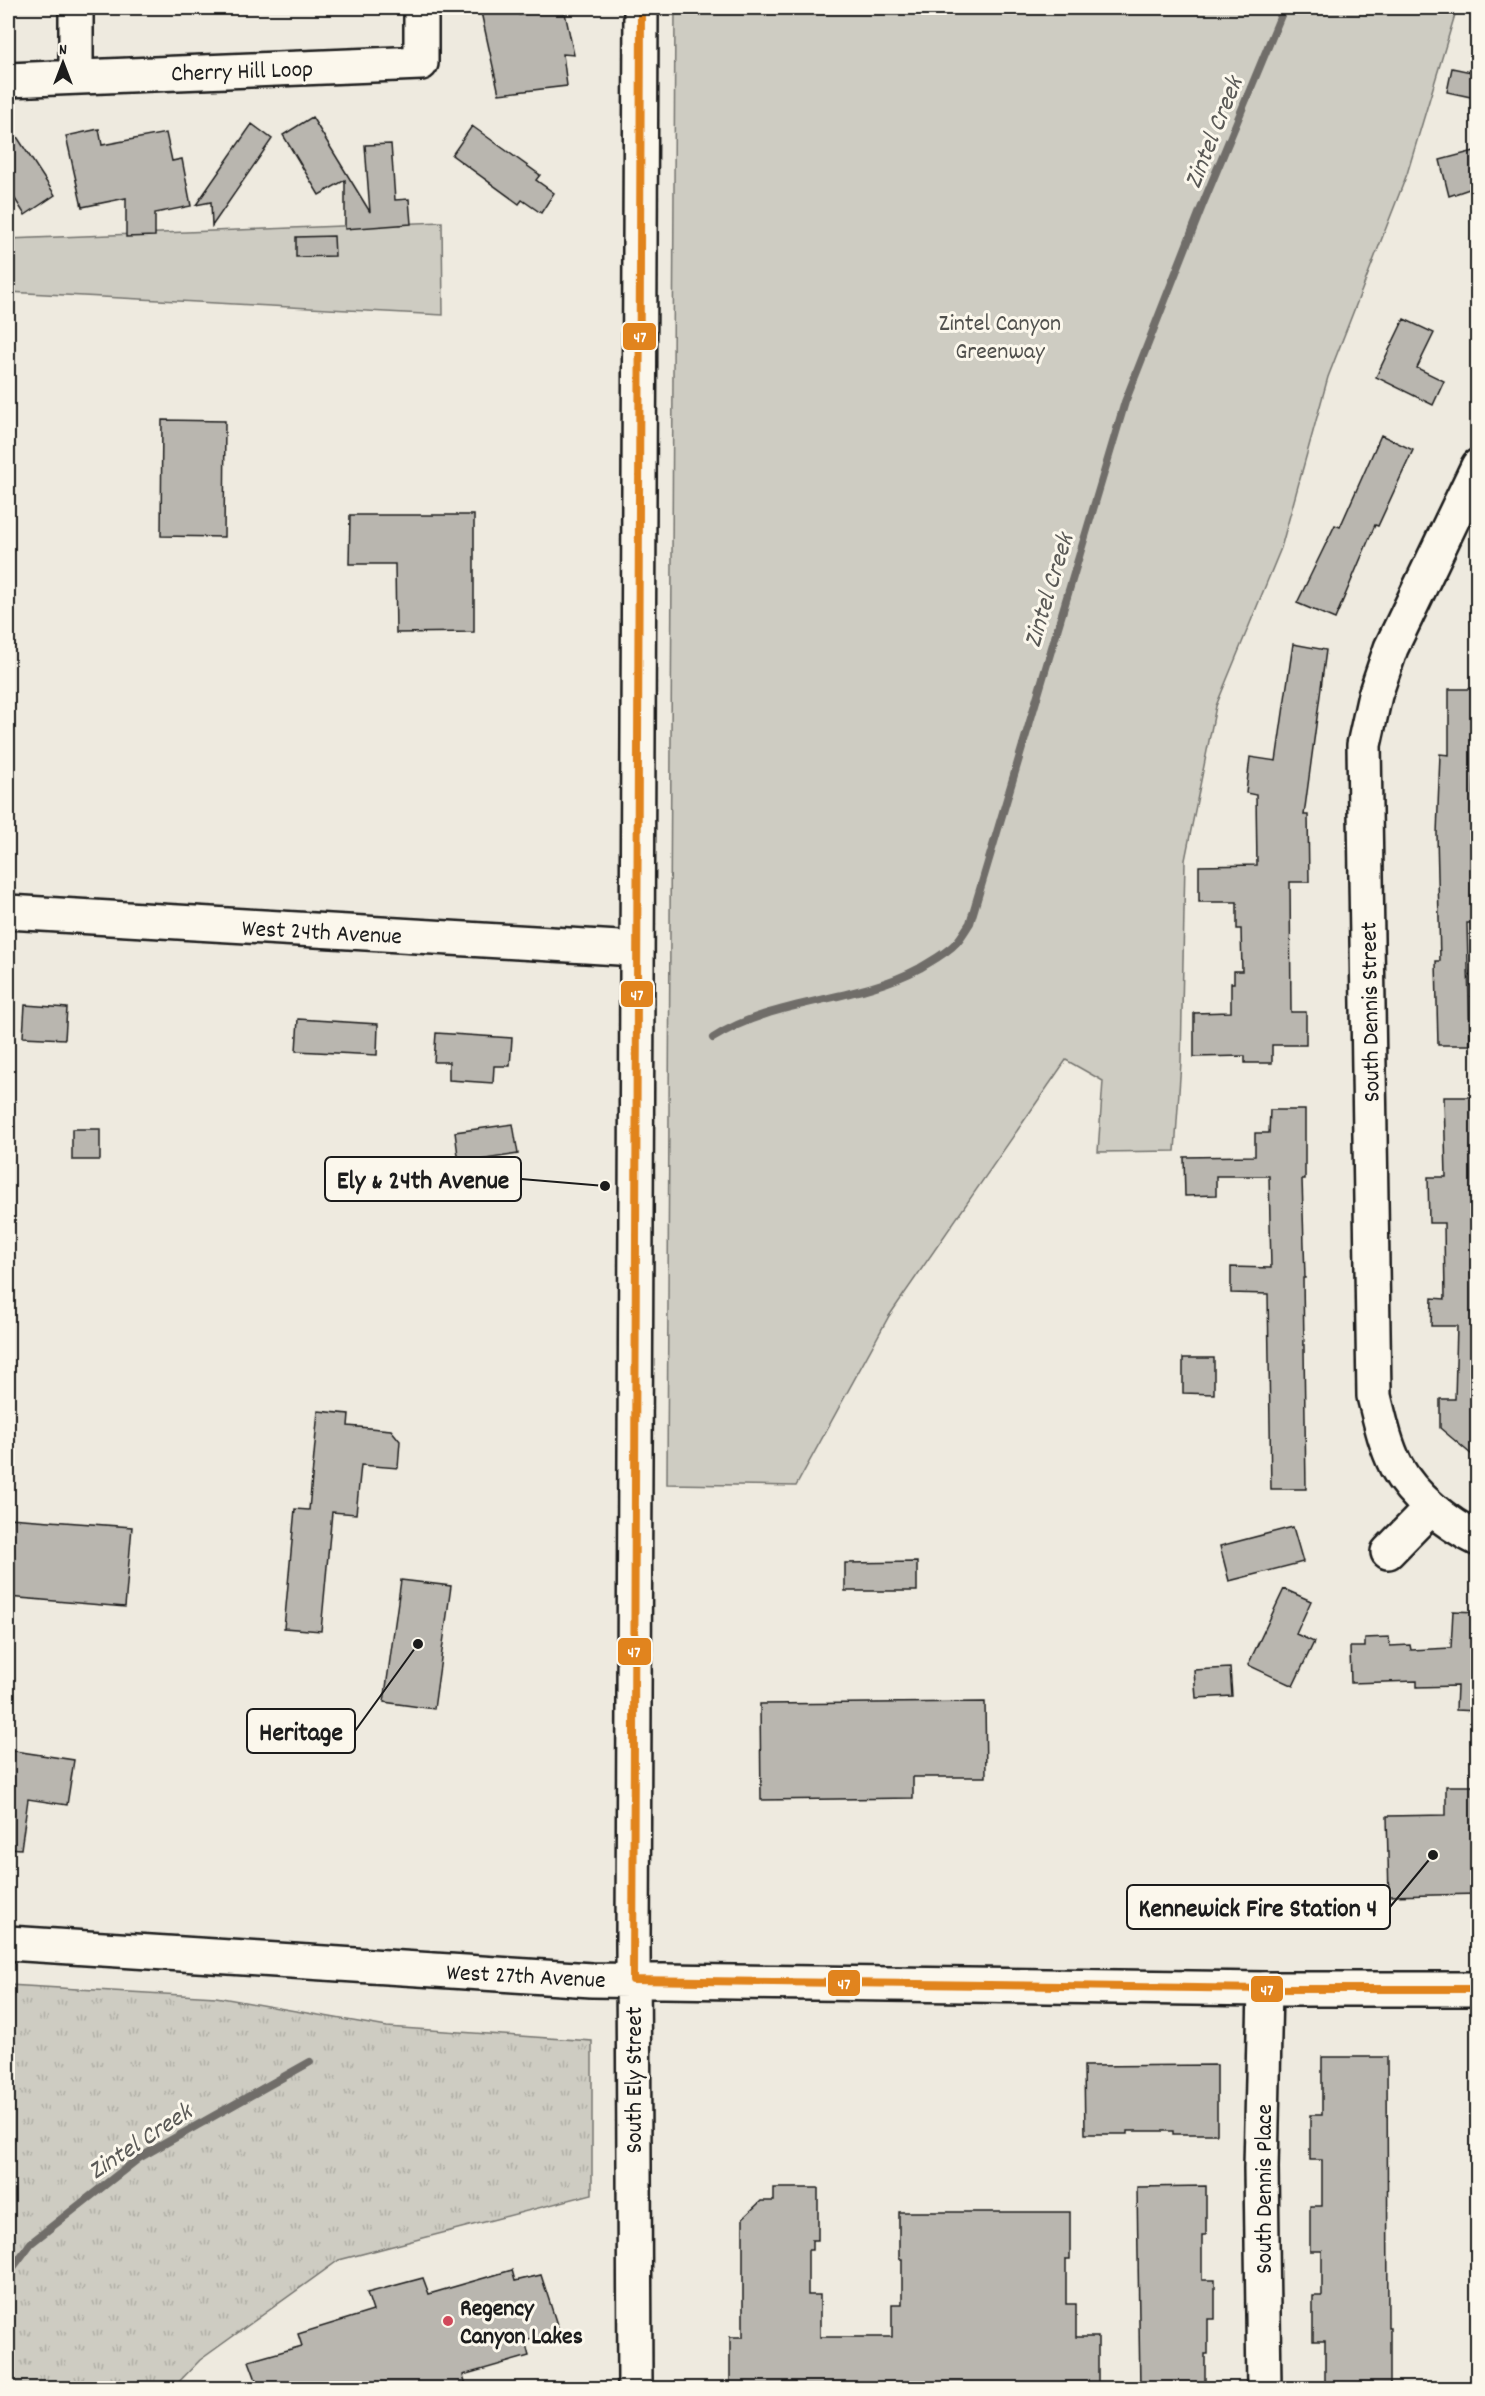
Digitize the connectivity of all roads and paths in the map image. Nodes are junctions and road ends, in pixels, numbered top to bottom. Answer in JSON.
{"nodes":[{"id":1,"x":76,"y":8,"type":"edge"},
{"id":2,"x":421,"y":8,"type":"edge"},
{"id":3,"x":641,"y":8,"type":"edge"},
{"id":4,"x":76,"y":76,"type":"junction"},
{"id":5,"x":8,"y":80,"type":"edge"},
{"id":6,"x":1478,"y":466,"type":"edge"},
{"id":7,"x":8,"y":912,"type":"edge"},
{"id":8,"x":636,"y":949,"type":"junction"},
{"id":9,"x":1431,"y":1508,"type":"junction"},
{"id":10,"x":1478,"y":1539,"type":"edge"},
{"id":11,"x":1388,"y":1552,"type":"dead end"},
{"id":12,"x":8,"y":1943,"type":"edge"},
{"id":13,"x":633,"y":1980,"type":"junction"},
{"id":14,"x":1265,"y":1989,"type":"junction"},
{"id":15,"x":1478,"y":1989,"type":"edge"},
{"id":16,"x":635,"y":2388,"type":"edge"},
{"id":17,"x":1264,"y":2388,"type":"edge"}],
"edges":[{"from":1,"to":4,"type":"street"},
{"from":2,"to":4,"type":"street","name":"Cherry Hill Loop"},
{"from":3,"to":8,"type":"street","name":"South Ely Street"},
{"from":4,"to":5,"type":"street","name":"Cherry Hill Loop"},
{"from":6,"to":9,"type":"street","name":"South Dennis Street"},
{"from":7,"to":8,"type":"street","name":"West 24th Avenue"},
{"from":8,"to":13,"type":"street","name":"South Ely Street"},
{"from":9,"to":10,"type":"street","name":"South Dennis Street"},
{"from":9,"to":11,"type":"street"},
{"from":12,"to":13,"type":"street","name":"West 27th Avenue"},
{"from":13,"to":14,"type":"street","name":"West 27th Avenue"},
{"from":13,"to":16,"type":"street","name":"South Ely Street"},
{"from":14,"to":15,"type":"street","name":"West 27th Avenue"},
{"from":14,"to":17,"type":"street","name":"South Dennis Place"}]}
